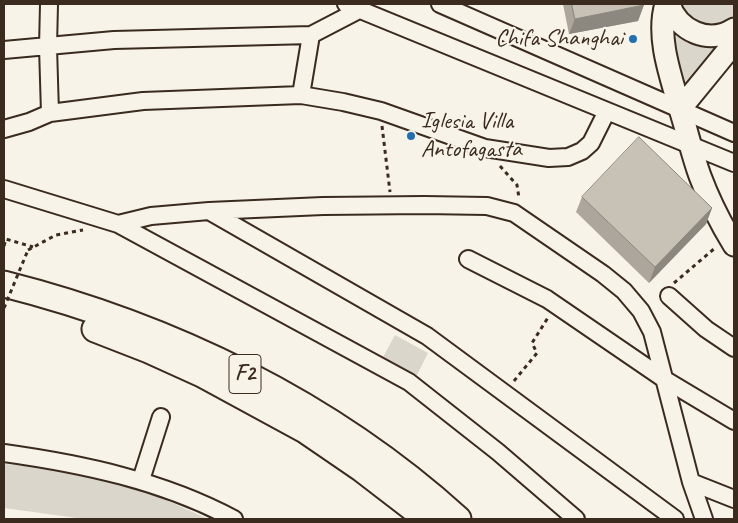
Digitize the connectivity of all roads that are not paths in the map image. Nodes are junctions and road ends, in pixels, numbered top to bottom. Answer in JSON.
{"nodes":[{"id":1,"x":49,"y":4,"type":"edge"},
{"id":2,"x":440,"y":4,"type":"edge"},
{"id":3,"x":668,"y":4,"type":"edge"},
{"id":4,"x":354,"y":6,"type":"edge"},
{"id":5,"x":734,"y":29,"type":"edge"},
{"id":6,"x":312,"y":36,"type":"junction"},
{"id":7,"x":734,"y":43,"type":"edge"},
{"id":8,"x":48,"y":47,"type":"junction"},
{"id":9,"x":4,"y":50,"type":"edge"},
{"id":10,"x":301,"y":95,"type":"junction"},
{"id":11,"x":680,"y":109,"type":"junction"},
{"id":12,"x":607,"y":111,"type":"junction"},
{"id":13,"x":50,"y":113,"type":"junction"},
{"id":14,"x":4,"y":129,"type":"edge"},
{"id":15,"x":734,"y":133,"type":"edge"},
{"id":16,"x":691,"y":145,"type":"junction"},
{"id":17,"x":734,"y":163,"type":"edge"},
{"id":18,"x":4,"y":189,"type":"edge"},
{"id":19,"x":209,"y":211,"type":"junction"},
{"id":20,"x":118,"y":224,"type":"junction"},
{"id":21,"x":731,"y":240,"type":"edge"},
{"id":22,"x":468,"y":260,"type":"dead end"},
{"id":23,"x":4,"y":284,"type":"edge"},
{"id":24,"x":670,"y":291,"type":"road end"},
{"id":25,"x":4,"y":301,"type":"edge"},
{"id":26,"x":734,"y":348,"type":"edge"},
{"id":27,"x":664,"y":379,"type":"junction"},
{"id":28,"x":161,"y":417,"type":"dead end"},
{"id":29,"x":734,"y":421,"type":"edge"},
{"id":30,"x":4,"y":453,"type":"edge"},
{"id":31,"x":141,"y":480,"type":"junction"},
{"id":32,"x":691,"y":482,"type":"junction"},
{"id":33,"x":734,"y":499,"type":"edge"},
{"id":34,"x":234,"y":519,"type":"edge"},
{"id":35,"x":427,"y":519,"type":"edge"},
{"id":36,"x":458,"y":519,"type":"edge"},
{"id":37,"x":576,"y":519,"type":"edge"},
{"id":38,"x":675,"y":519,"type":"edge"},
{"id":39,"x":704,"y":519,"type":"edge"}],
"edges":[{"from":1,"to":8,"type":"street"},
{"from":2,"to":11,"type":"street"},
{"from":3,"to":5,"type":"main road"},
{"from":3,"to":11,"type":"main road"},
{"from":4,"to":6,"type":"street"},
{"from":4,"to":12,"type":"street"},
{"from":6,"to":8,"type":"street"},
{"from":6,"to":10,"type":"street"},
{"from":7,"to":11,"type":"main road"},
{"from":8,"to":9,"type":"street"},
{"from":8,"to":13,"type":"street"},
{"from":10,"to":12,"type":"street"},
{"from":10,"to":13,"type":"street"},
{"from":11,"to":15,"type":"street"},
{"from":11,"to":16,"type":"main road"},
{"from":12,"to":16,"type":"street"},
{"from":13,"to":14,"type":"street"},
{"from":16,"to":17,"type":"street"},
{"from":16,"to":21,"type":"main road"},
{"from":18,"to":20,"type":"street"},
{"from":19,"to":20,"type":"street"},
{"from":19,"to":27,"type":"street"},
{"from":19,"to":38,"type":"street"},
{"from":20,"to":37,"type":"street"},
{"from":22,"to":27,"type":"street"},
{"from":23,"to":36,"type":"highway","number":"F2"},
{"from":24,"to":26,"type":"street"},
{"from":25,"to":35,"type":"highway","number":"F2"},
{"from":27,"to":29,"type":"street"},
{"from":27,"to":32,"type":"street"},
{"from":28,"to":31,"type":"street"},
{"from":30,"to":31,"type":"street"},
{"from":31,"to":34,"type":"street"},
{"from":32,"to":33,"type":"street"},
{"from":32,"to":39,"type":"street"}]}
